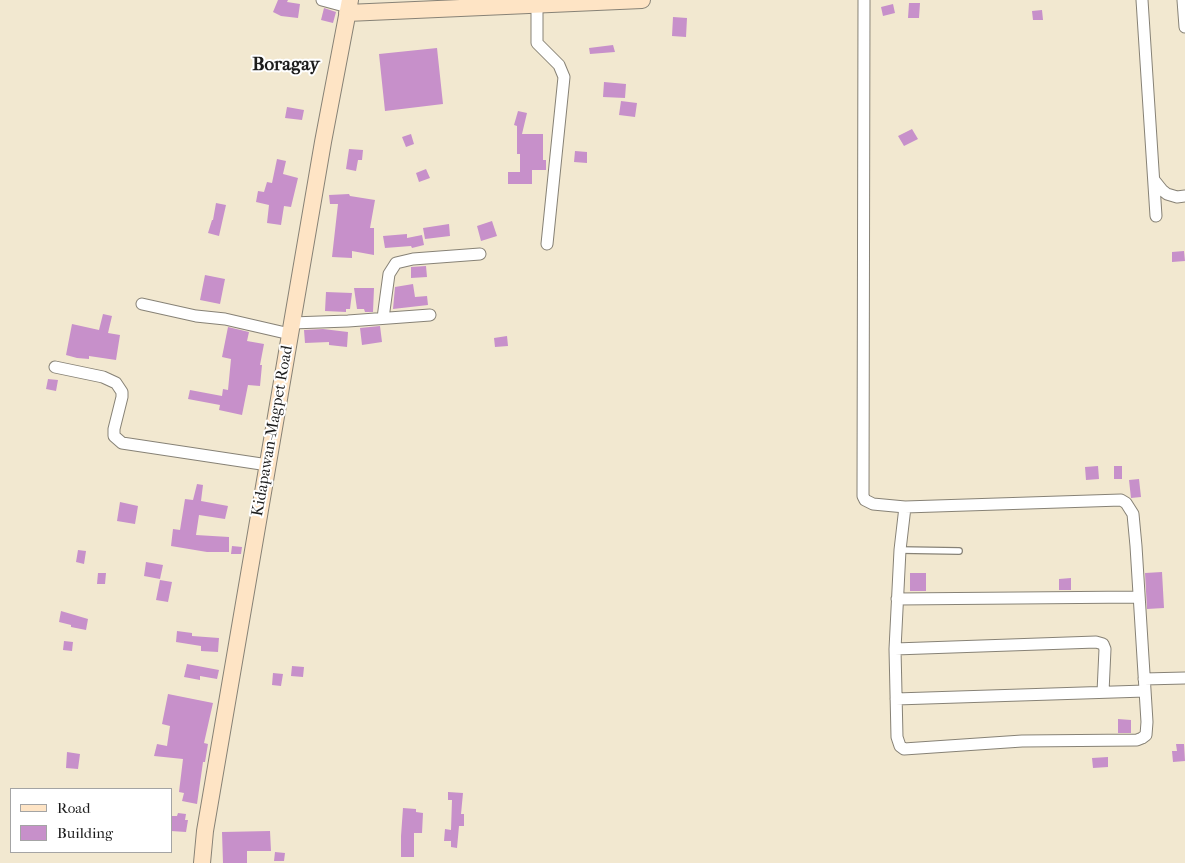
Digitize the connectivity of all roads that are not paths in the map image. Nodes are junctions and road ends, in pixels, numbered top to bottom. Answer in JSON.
{"nodes":[{"id":1,"x":322,"y":0,"type":"edge"},
{"id":2,"x":642,"y":0,"type":"edge"},
{"id":3,"x":864,"y":0,"type":"edge"},
{"id":4,"x":1142,"y":0,"type":"edge"},
{"id":5,"x":1183,"y":0,"type":"edge"},
{"id":6,"x":537,"y":5,"type":"junction"},
{"id":7,"x":348,"y":6,"type":"edge"},
{"id":8,"x":1185,"y":28,"type":"edge"},
{"id":9,"x":1154,"y":179,"type":"junction"},
{"id":10,"x":1185,"y":196,"type":"edge"},
{"id":11,"x":1156,"y":216,"type":"dead end"},
{"id":12,"x":547,"y":244,"type":"dead end"},
{"id":13,"x":480,"y":254,"type":"dead end"},
{"id":14,"x":142,"y":304,"type":"dead end"},
{"id":15,"x":430,"y":315,"type":"dead end"},
{"id":16,"x":383,"y":318,"type":"junction"},
{"id":17,"x":291,"y":328,"type":"junction"},
{"id":18,"x":55,"y":367,"type":"dead end"},
{"id":19,"x":268,"y":465,"type":"junction"},
{"id":20,"x":905,"y":507,"type":"junction"},
{"id":21,"x":900,"y":550,"type":"junction"},
{"id":22,"x":959,"y":552,"type":"dead end"},
{"id":23,"x":1139,"y":596,"type":"junction"},
{"id":24,"x":897,"y":599,"type":"junction"},
{"id":25,"x":894,"y":650,"type":"junction"},
{"id":26,"x":1185,"y":678,"type":"edge"},
{"id":27,"x":1144,"y":685,"type":"junction"},
{"id":28,"x":1103,"y":692,"type":"junction"},
{"id":29,"x":896,"y":699,"type":"junction"},
{"id":30,"x":202,"y":863,"type":"edge"}],
"edges":[{"from":1,"to":7,"type":"street"},
{"from":2,"to":6,"type":"main road"},
{"from":3,"to":20,"type":"street"},
{"from":4,"to":9,"type":"street"},
{"from":5,"to":8,"type":"street"},
{"from":6,"to":7,"type":"main road"},
{"from":6,"to":12,"type":"street"},
{"from":7,"to":17,"type":"main road","name":"Kidapawan-Magpet Road"},
{"from":9,"to":10,"type":"street"},
{"from":9,"to":11,"type":"street"},
{"from":13,"to":16,"type":"street"},
{"from":14,"to":17,"type":"street"},
{"from":15,"to":16,"type":"street"},
{"from":16,"to":17,"type":"street"},
{"from":17,"to":19,"type":"main road","name":"Kidapawan-Magpet Road"},
{"from":18,"to":19,"type":"street"},
{"from":19,"to":30,"type":"main road","name":"Kidapawan-Magpet Road"},
{"from":20,"to":21,"type":"street"},
{"from":20,"to":23,"type":"street"},
{"from":21,"to":22,"type":"lane"},
{"from":21,"to":24,"type":"street"},
{"from":23,"to":24,"type":"street"},
{"from":23,"to":27,"type":"street"},
{"from":24,"to":25,"type":"street"},
{"from":25,"to":28,"type":"street"},
{"from":25,"to":29,"type":"street"},
{"from":26,"to":27,"type":"street"},
{"from":27,"to":28,"type":"street"},
{"from":27,"to":29,"type":"street"},
{"from":28,"to":29,"type":"street"}]}
